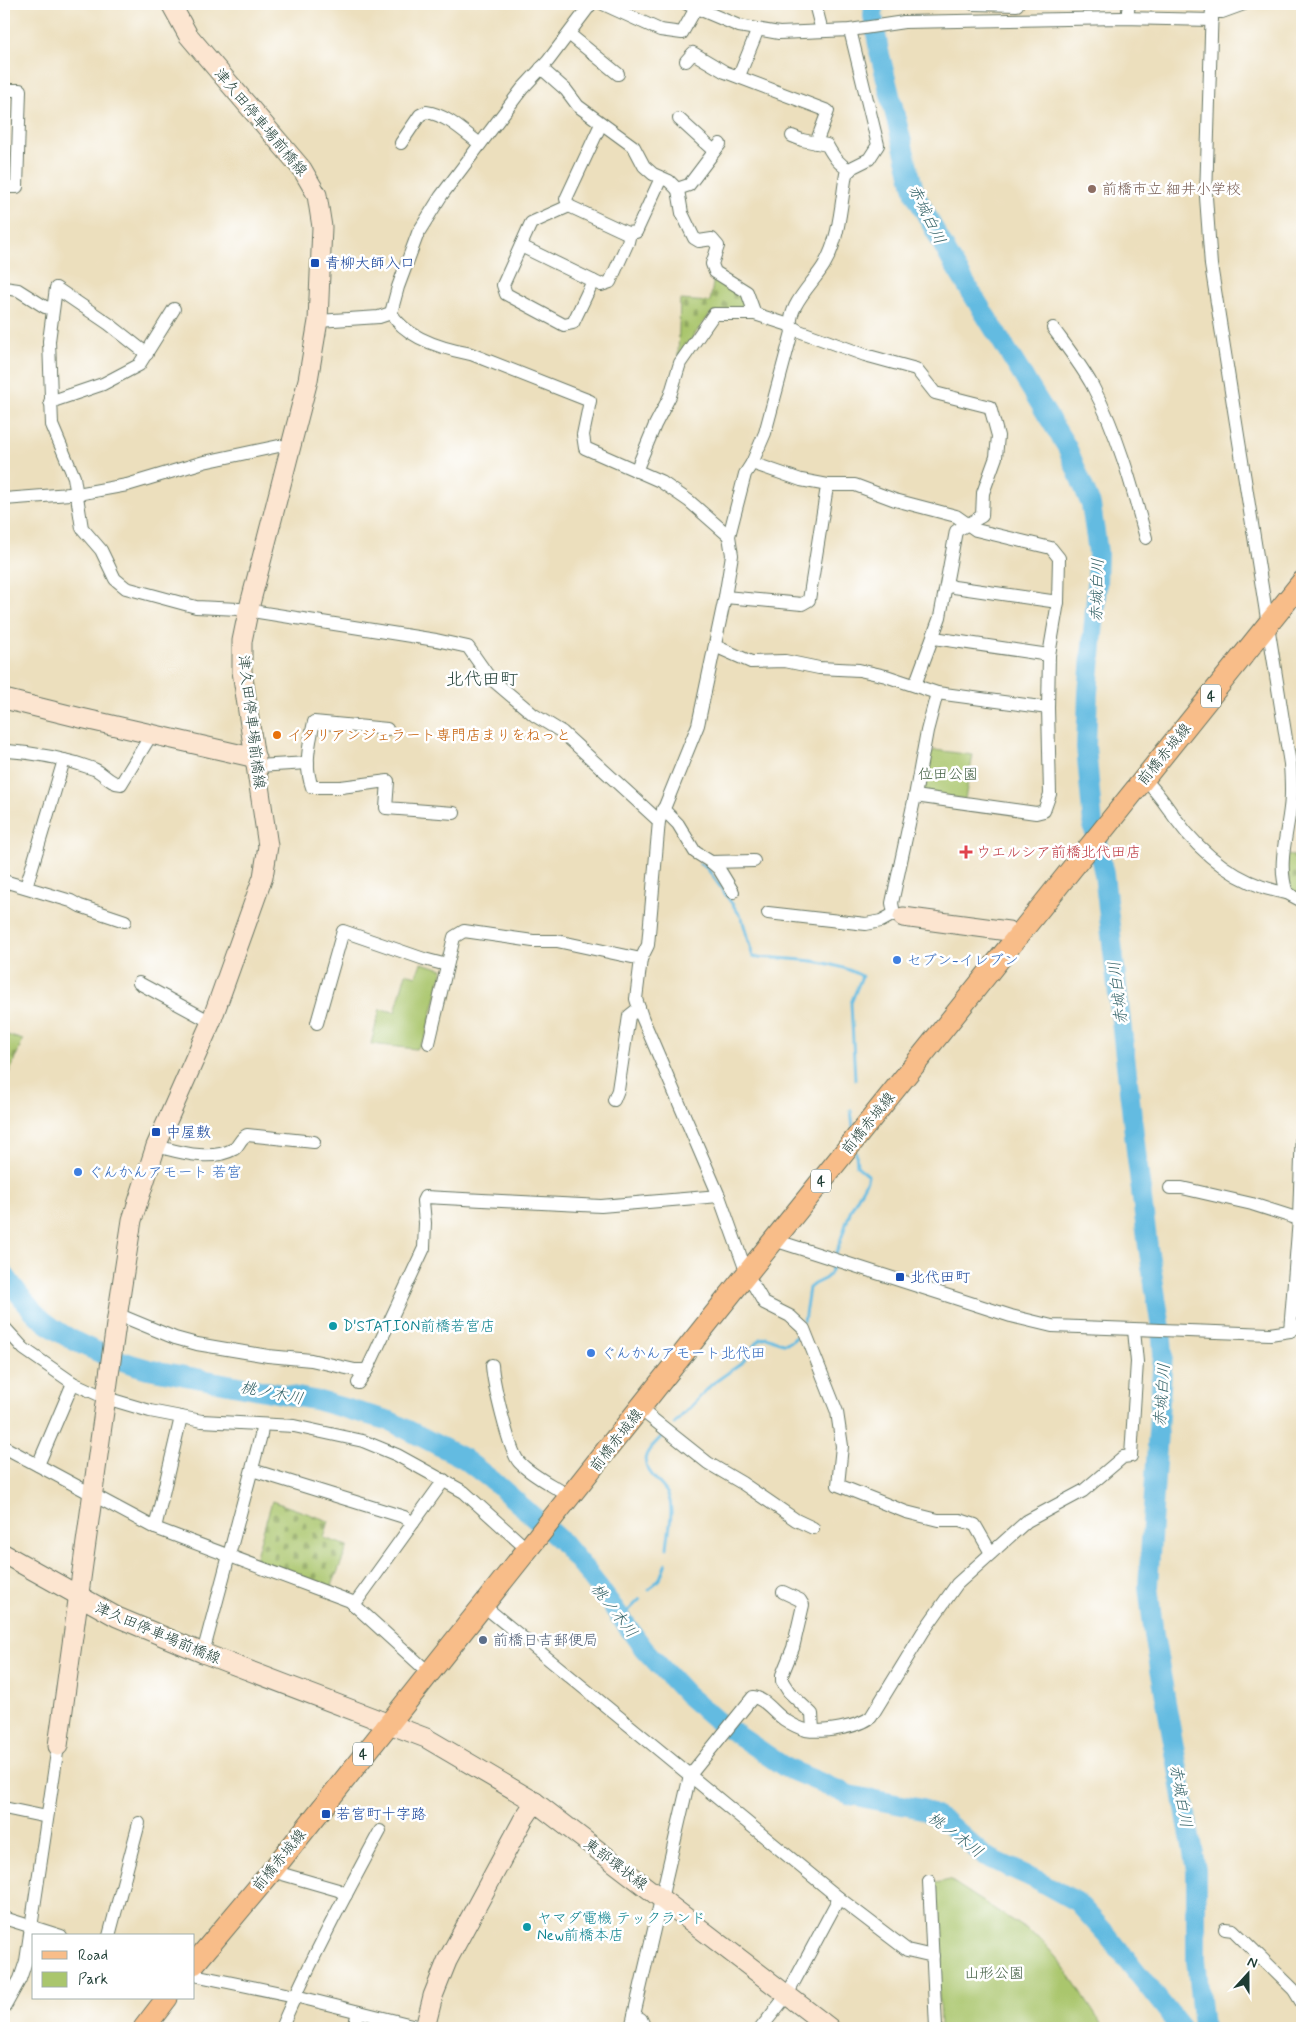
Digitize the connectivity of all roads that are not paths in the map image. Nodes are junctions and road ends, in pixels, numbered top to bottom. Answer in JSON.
{"nodes":[{"id":1,"x":171,"y":4,"type":"edge"},
{"id":2,"x":591,"y":4,"type":"edge"},
{"id":3,"x":603,"y":4,"type":"edge"},
{"id":4,"x":815,"y":4,"type":"edge"},
{"id":5,"x":973,"y":4,"type":"edge"},
{"id":6,"x":1017,"y":4,"type":"edge"},
{"id":7,"x":1128,"y":4,"type":"edge"},
{"id":8,"x":1244,"y":4,"type":"edge"},
{"id":9,"x":692,"y":6,"type":"edge"},
{"id":10,"x":1212,"y":12,"type":"edge"},
{"id":11,"x":1127,"y":18,"type":"junction"},
{"id":12,"x":1016,"y":19,"type":"junction"},
{"id":13,"x":758,"y":29,"type":"junction"},
{"id":14,"x":852,"y":29,"type":"junction"},
{"id":15,"x":822,"y":31,"type":"junction"},
{"id":16,"x":569,"y":34,"type":"junction"},
{"id":17,"x":686,"y":61,"type":"dead end"},
{"id":18,"x":541,"y":68,"type":"junction"},
{"id":19,"x":618,"y":74,"type":"dead end"},
{"id":20,"x":739,"y":76,"type":"junction"},
{"id":21,"x":4,"y":90,"type":"edge"},
{"id":22,"x":679,"y":119,"type":"dead end"},
{"id":23,"x":601,"y":124,"type":"junction"},
{"id":24,"x":792,"y":136,"type":"dead end"},
{"id":25,"x":401,"y":143,"type":"dead end"},
{"id":26,"x":816,"y":143,"type":"junction"},
{"id":27,"x":480,"y":144,"type":"junction"},
{"id":28,"x":850,"y":170,"type":"junction"},
{"id":29,"x":661,"y":178,"type":"junction"},
{"id":30,"x":4,"y":187,"type":"edge"},
{"id":31,"x":677,"y":189,"type":"junction"},
{"id":32,"x":569,"y":206,"type":"junction"},
{"id":33,"x":630,"y":233,"type":"junction"},
{"id":34,"x":521,"y":246,"type":"junction"},
{"id":35,"x":593,"y":281,"type":"junction"},
{"id":36,"x":4,"y":288,"type":"edge"},
{"id":37,"x":52,"y":308,"type":"junction"},
{"id":38,"x":174,"y":309,"type":"dead end"},
{"id":39,"x":391,"y":313,"type":"junction"},
{"id":40,"x":755,"y":314,"type":"junction"},
{"id":41,"x":318,"y":321,"type":"junction"},
{"id":42,"x":789,"y":324,"type":"junction"},
{"id":43,"x":1053,"y":328,"type":"dead end"},
{"id":44,"x":147,"y":354,"type":"junction"},
{"id":45,"x":50,"y":402,"type":"junction"},
{"id":46,"x":292,"y":447,"type":"junction"},
{"id":47,"x":752,"y":464,"type":"junction"},
{"id":48,"x":636,"y":472,"type":"junction"},
{"id":49,"x":828,"y":485,"type":"junction"},
{"id":50,"x":77,"y":493,"type":"junction"},
{"id":51,"x":4,"y":499,"type":"edge"},
{"id":52,"x":967,"y":523,"type":"junction"},
{"id":53,"x":729,"y":536,"type":"junction"},
{"id":54,"x":1146,"y":538,"type":"dead end"},
{"id":55,"x":1302,"y":582,"type":"edge"},
{"id":56,"x":947,"y":584,"type":"junction"},
{"id":57,"x":726,"y":597,"type":"junction"},
{"id":58,"x":1058,"y":602,"type":"junction"},
{"id":59,"x":248,"y":612,"type":"junction"},
{"id":60,"x":1268,"y":624,"type":"junction"},
{"id":61,"x":934,"y":638,"type":"junction"},
{"id":62,"x":715,"y":646,"type":"junction"},
{"id":63,"x":1049,"y":655,"type":"junction"},
{"id":64,"x":914,"y":685,"type":"junction"},
{"id":65,"x":937,"y":693,"type":"junction"},
{"id":66,"x":4,"y":699,"type":"edge"},
{"id":67,"x":1048,"y":708,"type":"junction"},
{"id":68,"x":387,"y":729,"type":"dead end"},
{"id":69,"x":151,"y":734,"type":"junction"},
{"id":70,"x":8,"y":751,"type":"dead end"},
{"id":71,"x":64,"y":760,"type":"junction"},
{"id":72,"x":256,"y":762,"type":"junction"},
{"id":73,"x":308,"y":763,"type":"junction"},
{"id":74,"x":1144,"y":779,"type":"junction"},
{"id":75,"x":915,"y":796,"type":"junction"},
{"id":76,"x":454,"y":812,"type":"dead end"},
{"id":77,"x":661,"y":815,"type":"junction"},
{"id":78,"x":754,"y":861,"type":"dead end"},
{"id":79,"x":711,"y":862,"type":"junction"},
{"id":80,"x":4,"y":881,"type":"edge"},
{"id":81,"x":26,"y":887,"type":"junction"},
{"id":82,"x":733,"y":892,"type":"dead end"},
{"id":83,"x":1287,"y":893,"type":"junction"},
{"id":84,"x":1302,"y":901,"type":"edge"},
{"id":85,"x":768,"y":913,"type":"dead end"},
{"id":86,"x":899,"y":915,"type":"junction"},
{"id":87,"x":125,"y":921,"type":"dead end"},
{"id":88,"x":1018,"y":936,"type":"junction"},
{"id":89,"x":641,"y":959,"type":"junction"},
{"id":90,"x":447,"y":964,"type":"junction"},
{"id":91,"x":139,"y":983,"type":"dead end"},
{"id":92,"x":639,"y":1008,"type":"junction"},
{"id":93,"x":211,"y":1022,"type":"junction"},
{"id":94,"x":317,"y":1023,"type":"dead end"},
{"id":95,"x":429,"y":1042,"type":"dead end"},
{"id":96,"x":614,"y":1100,"type":"dead end"},
{"id":97,"x":1302,"y":1128,"type":"edge"},
{"id":98,"x":314,"y":1142,"type":"dead end"},
{"id":99,"x":156,"y":1146,"type":"junction"},
{"id":100,"x":1170,"y":1188,"type":"dead end"},
{"id":101,"x":719,"y":1196,"type":"junction"},
{"id":102,"x":1299,"y":1219,"type":"junction"},
{"id":103,"x":774,"y":1240,"type":"junction"},
{"id":104,"x":747,"y":1274,"type":"junction"},
{"id":105,"x":117,"y":1319,"type":"junction"},
{"id":106,"x":1302,"y":1324,"type":"edge"},
{"id":107,"x":4,"y":1327,"type":"edge"},
{"id":108,"x":1136,"y":1330,"type":"junction"},
{"id":109,"x":1290,"y":1331,"type":"junction"},
{"id":110,"x":492,"y":1365,"type":"dead end"},
{"id":111,"x":367,"y":1370,"type":"junction"},
{"id":112,"x":358,"y":1383,"type":"dead end"},
{"id":113,"x":73,"y":1384,"type":"junction"},
{"id":114,"x":106,"y":1398,"type":"junction"},
{"id":115,"x":640,"y":1409,"type":"junction"},
{"id":116,"x":180,"y":1418,"type":"junction"},
{"id":117,"x":262,"y":1425,"type":"junction"},
{"id":118,"x":4,"y":1447,"type":"edge"},
{"id":119,"x":38,"y":1465,"type":"junction"},
{"id":120,"x":252,"y":1470,"type":"junction"},
{"id":121,"x":444,"y":1480,"type":"junction"},
{"id":122,"x":93,"y":1494,"type":"junction"},
{"id":123,"x":566,"y":1502,"type":"junction"},
{"id":124,"x":413,"y":1523,"type":"junction"},
{"id":125,"x":155,"y":1528,"type":"junction"},
{"id":126,"x":813,"y":1528,"type":"dead end"},
{"id":127,"x":530,"y":1547,"type":"junction"},
{"id":128,"x":991,"y":1553,"type":"junction"},
{"id":129,"x":4,"y":1554,"type":"edge"},
{"id":130,"x":230,"y":1556,"type":"junction"},
{"id":131,"x":783,"y":1592,"type":"dead end"},
{"id":132,"x":79,"y":1597,"type":"junction"},
{"id":133,"x":354,"y":1605,"type":"junction"},
{"id":134,"x":484,"y":1606,"type":"junction"},
{"id":135,"x":203,"y":1653,"type":"junction"},
{"id":136,"x":428,"y":1672,"type":"junction"},
{"id":137,"x":388,"y":1723,"type":"junction"},
{"id":138,"x":813,"y":1730,"type":"junction"},
{"id":139,"x":58,"y":1746,"type":"joint"},
{"id":140,"x":690,"y":1775,"type":"junction"},
{"id":141,"x":535,"y":1802,"type":"junction"},
{"id":142,"x":4,"y":1808,"type":"edge"},
{"id":143,"x":47,"y":1817,"type":"junction"},
{"id":144,"x":139,"y":1823,"type":"dead end"},
{"id":145,"x":380,"y":1831,"type":"dead end"},
{"id":146,"x":272,"y":1871,"type":"junction"},
{"id":147,"x":929,"y":1882,"type":"dead end"},
{"id":148,"x":346,"y":1894,"type":"junction"},
{"id":149,"x":839,"y":1898,"type":"junction"},
{"id":150,"x":661,"y":1899,"type":"junction"},
{"id":151,"x":4,"y":1918,"type":"edge"},
{"id":152,"x":31,"y":1927,"type":"junction"},
{"id":153,"x":1225,"y":1929,"type":"dead end"},
{"id":154,"x":54,"y":1934,"type":"edge"},
{"id":155,"x":110,"y":1934,"type":"edge"},
{"id":156,"x":933,"y":1956,"type":"junction"},
{"id":157,"x":195,"y":1963,"type":"edge"},
{"id":158,"x":195,"y":1975,"type":"edge"},
{"id":159,"x":787,"y":1995,"type":"junction"},
{"id":160,"x":294,"y":1996,"type":"junction"},
{"id":161,"x":165,"y":2000,"type":"edge"},
{"id":162,"x":1302,"y":2003,"type":"edge"},
{"id":163,"x":4,"y":2008,"type":"edge"},
{"id":164,"x":358,"y":2012,"type":"junction"},
{"id":165,"x":634,"y":2015,"type":"junction"},
{"id":166,"x":144,"y":2028,"type":"edge"},
{"id":167,"x":281,"y":2028,"type":"edge"},
{"id":168,"x":354,"y":2028,"type":"edge"},
{"id":169,"x":424,"y":2028,"type":"edge"},
{"id":170,"x":631,"y":2028,"type":"edge"},
{"id":171,"x":645,"y":2028,"type":"edge"},
{"id":172,"x":762,"y":2028,"type":"edge"},
{"id":173,"x":830,"y":2028,"type":"edge"},
{"id":174,"x":936,"y":2028,"type":"edge"}],
"edges":[{"from":1,"to":41,"type":"main road","name":"津久田停車場前橋線"},
{"from":2,"to":16,"type":"street"},
{"from":3,"to":9,"type":"street"},
{"from":4,"to":15,"type":"street"},
{"from":5,"to":6,"type":"street"},
{"from":6,"to":12,"type":"street"},
{"from":7,"to":11,"type":"street"},
{"from":8,"to":10,"type":"street"},
{"from":9,"to":13,"type":"street"},
{"from":10,"to":11,"type":"street"},
{"from":10,"to":60,"type":"street"},
{"from":11,"to":12,"type":"street"},
{"from":12,"to":14,"type":"street"},
{"from":13,"to":15,"type":"street"},
{"from":13,"to":20,"type":"street"},
{"from":14,"to":15,"type":"street"},
{"from":14,"to":28,"type":"street"},
{"from":16,"to":18,"type":"street"},
{"from":16,"to":19,"type":"street"},
{"from":17,"to":20,"type":"street"},
{"from":18,"to":23,"type":"street"},
{"from":18,"to":27,"type":"street"},
{"from":20,"to":26,"type":"street"},
{"from":21,"to":30,"type":"street"},
{"from":22,"to":31,"type":"street"},
{"from":23,"to":29,"type":"street"},
{"from":23,"to":32,"type":"street"},
{"from":24,"to":26,"type":"street"},
{"from":25,"to":27,"type":"street"},
{"from":26,"to":28,"type":"street"},
{"from":27,"to":39,"type":"street"},
{"from":28,"to":42,"type":"street"},
{"from":29,"to":31,"type":"street"},
{"from":29,"to":33,"type":"street"},
{"from":31,"to":40,"type":"street"},
{"from":32,"to":33,"type":"street"},
{"from":32,"to":34,"type":"street"},
{"from":33,"to":35,"type":"street"},
{"from":34,"to":35,"type":"street"},
{"from":34,"to":35,"type":"street"},
{"from":36,"to":37,"type":"street"},
{"from":37,"to":44,"type":"street"},
{"from":37,"to":45,"type":"street"},
{"from":38,"to":44,"type":"street"},
{"from":39,"to":41,"type":"street"},
{"from":39,"to":48,"type":"street"},
{"from":40,"to":42,"type":"street"},
{"from":40,"to":48,"type":"street"},
{"from":41,"to":46,"type":"main road","name":"津久田停車場前橋線"},
{"from":42,"to":47,"type":"street"},
{"from":42,"to":52,"type":"street"},
{"from":43,"to":54,"type":"street"},
{"from":44,"to":45,"type":"street"},
{"from":45,"to":50,"type":"street"},
{"from":46,"to":50,"type":"street"},
{"from":46,"to":59,"type":"main road","name":"津久田停車場前橋線"},
{"from":47,"to":49,"type":"street"},
{"from":47,"to":53,"type":"street"},
{"from":48,"to":53,"type":"street"},
{"from":49,"to":52,"type":"street"},
{"from":49,"to":57,"type":"street"},
{"from":50,"to":51,"type":"street"},
{"from":50,"to":59,"type":"street"},
{"from":52,"to":56,"type":"street"},
{"from":52,"to":58,"type":"street"},
{"from":53,"to":57,"type":"street"},
{"from":55,"to":60,"type":"main road","name":"前橋赤城線","number":"4"},
{"from":56,"to":58,"type":"street"},
{"from":56,"to":61,"type":"street"},
{"from":57,"to":62,"type":"street"},
{"from":58,"to":63,"type":"street"},
{"from":59,"to":72,"type":"main road","name":"津久田停車場前橋線"},
{"from":59,"to":77,"type":"street"},
{"from":60,"to":74,"type":"main road","name":"前橋赤城線","number":"4"},
{"from":60,"to":83,"type":"street"},
{"from":61,"to":63,"type":"street"},
{"from":61,"to":64,"type":"street"},
{"from":62,"to":64,"type":"street"},
{"from":62,"to":77,"type":"street"},
{"from":63,"to":67,"type":"street"},
{"from":64,"to":65,"type":"street"},
{"from":65,"to":67,"type":"street"},
{"from":65,"to":75,"type":"street"},
{"from":66,"to":69,"type":"main road"},
{"from":67,"to":75,"type":"street"},
{"from":68,"to":73,"type":"street"},
{"from":69,"to":71,"type":"street"},
{"from":69,"to":72,"type":"main road"},
{"from":70,"to":71,"type":"street"},
{"from":71,"to":81,"type":"street"},
{"from":72,"to":73,"type":"street"},
{"from":72,"to":93,"type":"main road","name":"津久田停車場前橋線"},
{"from":73,"to":76,"type":"street"},
{"from":74,"to":83,"type":"street"},
{"from":74,"to":88,"type":"main road","name":"前橋赤城線","number":"4"},
{"from":75,"to":86,"type":"street"},
{"from":77,"to":79,"type":"street"},
{"from":77,"to":89,"type":"street"},
{"from":78,"to":79,"type":"street"},
{"from":79,"to":82,"type":"street"},
{"from":80,"to":81,"type":"street"},
{"from":81,"to":87,"type":"street"},
{"from":83,"to":84,"type":"street"},
{"from":85,"to":86,"type":"street"},
{"from":86,"to":88,"type":"main road"},
{"from":88,"to":103,"type":"main road","name":"前橋赤城線","number":"4"},
{"from":89,"to":90,"type":"street"},
{"from":89,"to":92,"type":"street"},
{"from":90,"to":94,"type":"street"},
{"from":90,"to":95,"type":"street"},
{"from":91,"to":93,"type":"street"},
{"from":92,"to":96,"type":"street"},
{"from":92,"to":101,"type":"street"},
{"from":93,"to":99,"type":"main road","name":"津久田停車場前橋線"},
{"from":97,"to":102,"type":"street"},
{"from":98,"to":99,"type":"street"},
{"from":99,"to":105,"type":"main road","name":"津久田停車場前橋線"},
{"from":100,"to":102,"type":"street"},
{"from":101,"to":104,"type":"street"},
{"from":101,"to":111,"type":"street"},
{"from":102,"to":109,"type":"street"},
{"from":103,"to":104,"type":"main road","name":"前橋赤城線","number":"4"},
{"from":103,"to":108,"type":"street"},
{"from":104,"to":115,"type":"main road","name":"前橋赤城線","number":"4"},
{"from":104,"to":128,"type":"street"},
{"from":105,"to":111,"type":"street"},
{"from":105,"to":114,"type":"main road","name":"津久田停車場前橋線"},
{"from":106,"to":109,"type":"street"},
{"from":107,"to":113,"type":"street"},
{"from":108,"to":109,"type":"street"},
{"from":108,"to":128,"type":"street"},
{"from":110,"to":123,"type":"street"},
{"from":111,"to":112,"type":"street"},
{"from":113,"to":114,"type":"street"},
{"from":113,"to":119,"type":"street"},
{"from":114,"to":116,"type":"street"},
{"from":114,"to":122,"type":"main road","name":"津久田停車場前橋線"},
{"from":115,"to":123,"type":"main road","name":"前橋赤城線","number":"4"},
{"from":115,"to":126,"type":"street"},
{"from":116,"to":117,"type":"street"},
{"from":116,"to":125,"type":"street"},
{"from":117,"to":120,"type":"street"},
{"from":117,"to":121,"type":"street"},
{"from":118,"to":119,"type":"street"},
{"from":119,"to":122,"type":"street"},
{"from":120,"to":124,"type":"street"},
{"from":120,"to":130,"type":"street"},
{"from":121,"to":124,"type":"street"},
{"from":121,"to":127,"type":"street"},
{"from":122,"to":125,"type":"street"},
{"from":122,"to":132,"type":"main road","name":"津久田停車場前橋線"},
{"from":123,"to":127,"type":"main road","number":"4"},
{"from":124,"to":133,"type":"street"},
{"from":125,"to":130,"type":"street"},
{"from":127,"to":134,"type":"main road","name":"前橋赤城線","number":"4"},
{"from":128,"to":138,"type":"street"},
{"from":129,"to":132,"type":"main road"},
{"from":130,"to":133,"type":"street"},
{"from":130,"to":135,"type":"street"},
{"from":131,"to":138,"type":"street"},
{"from":132,"to":135,"type":"main road","name":"津久田停車場前橋線"},
{"from":132,"to":139,"type":"main road"},
{"from":133,"to":136,"type":"street"},
{"from":134,"to":136,"type":"main road","name":"前橋赤城線","number":"4"},
{"from":134,"to":140,"type":"street"},
{"from":135,"to":137,"type":"main road","name":"津久田停車場前橋線"},
{"from":136,"to":137,"type":"main road","name":"前橋赤城線","number":"4"},
{"from":137,"to":141,"type":"main road","name":"東部環状線"},
{"from":137,"to":146,"type":"main road","name":"前橋赤城線","number":"4"},
{"from":138,"to":140,"type":"street"},
{"from":139,"to":143,"type":"street"},
{"from":140,"to":149,"type":"street"},
{"from":140,"to":150,"type":"street"},
{"from":141,"to":150,"type":"main road","name":"東部環状線"},
{"from":141,"to":169,"type":"main road"},
{"from":142,"to":143,"type":"street"},
{"from":143,"to":152,"type":"street"},
{"from":144,"to":155,"type":"street"},
{"from":145,"to":148,"type":"street"},
{"from":146,"to":148,"type":"street"},
{"from":146,"to":157,"type":"main road","name":"前橋赤城線","number":"4"},
{"from":147,"to":156,"type":"street"},
{"from":148,"to":160,"type":"street"},
{"from":149,"to":156,"type":"street"},
{"from":149,"to":159,"type":"street"},
{"from":150,"to":159,"type":"main road","name":"東部環状線"},
{"from":150,"to":165,"type":"street"},
{"from":151,"to":152,"type":"street"},
{"from":152,"to":154,"type":"street"},
{"from":152,"to":163,"type":"street"},
{"from":153,"to":162,"type":"street"},
{"from":156,"to":174,"type":"street"},
{"from":158,"to":160,"type":"street"},
{"from":159,"to":172,"type":"street"},
{"from":159,"to":173,"type":"main road","name":"東部環状線"},
{"from":160,"to":164,"type":"street"},
{"from":160,"to":167,"type":"street"},
{"from":161,"to":166,"type":"main road"},
{"from":164,"to":168,"type":"street"},
{"from":164,"to":169,"type":"street"},
{"from":165,"to":170,"type":"street"},
{"from":165,"to":171,"type":"street"}]}
